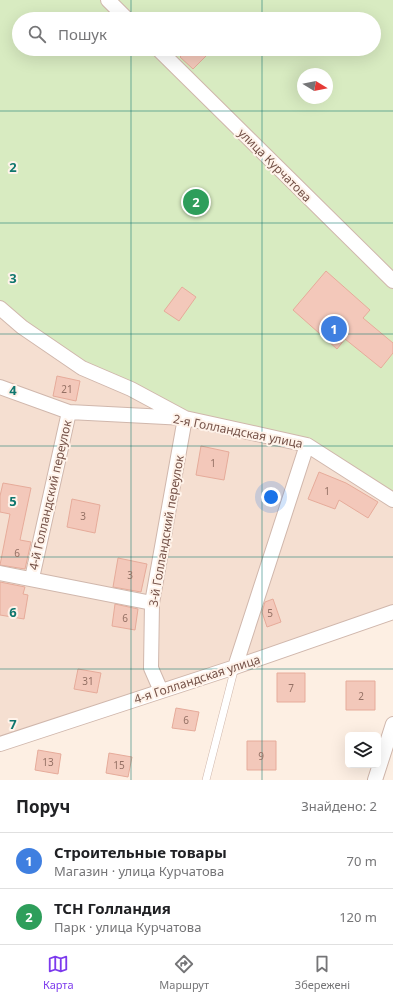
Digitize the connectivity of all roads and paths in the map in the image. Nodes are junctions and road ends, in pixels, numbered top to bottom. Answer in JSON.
{"nodes":[{"id":1,"x":108,"y":0,"type":"edge"},
{"id":2,"x":120,"y":12,"type":"edge"},
{"id":3,"x":165,"y":56,"type":"edge"},
{"id":4,"x":393,"y":281,"type":"edge"},
{"id":5,"x":0,"y":308,"type":"edge"},
{"id":6,"x":0,"y":387,"type":"edge"},
{"id":7,"x":69,"y":412,"type":"junction"},
{"id":8,"x":185,"y":418,"type":"junction"},
{"id":9,"x":307,"y":445,"type":"junction"},
{"id":10,"x":393,"y":500,"type":"edge"},
{"id":11,"x":0,"y":573,"type":"edge"},
{"id":12,"x":32,"y":578,"type":"junction"},
{"id":13,"x":152,"y":603,"type":"junction"},
{"id":14,"x":393,"y":612,"type":"edge"},
{"id":15,"x":236,"y":667,"type":"junction"},
{"id":16,"x":161,"y":691,"type":"junction"},
{"id":17,"x":393,"y":724,"type":"edge"},
{"id":18,"x":0,"y":744,"type":"edge"},
{"id":19,"x":206,"y":780,"type":"edge"},
{"id":20,"x":375,"y":780,"type":"edge"}],
"edges":[{"from":1,"to":2,"type":"street"},
{"from":3,"to":4,"type":"street","name":"улица Курчатова"},
{"from":5,"to":8,"type":"street"},
{"from":6,"to":7,"type":"street","name":"2-я Голландская улица"},
{"from":7,"to":8,"type":"street","name":"2-я Голландская улица"},
{"from":7,"to":12,"type":"street","name":"4-й Голландский переулок"},
{"from":8,"to":9,"type":"street","name":"2-я Голландская улица"},
{"from":8,"to":13,"type":"street","name":"3-й Голландский переулок"},
{"from":9,"to":10,"type":"street","name":"2-я Голландская улица"},
{"from":9,"to":15,"type":"street"},
{"from":11,"to":12,"type":"street"},
{"from":12,"to":13,"type":"street"},
{"from":13,"to":16,"type":"street","name":"3-й Голландский переулок"},
{"from":14,"to":15,"type":"street","name":"4-я Голландская улица"},
{"from":15,"to":16,"type":"street","name":"4-я Голландская улица"},
{"from":15,"to":19,"type":"lane"},
{"from":16,"to":18,"type":"street","name":"4-я Голландская улица"},
{"from":17,"to":20,"type":"street"}]}
